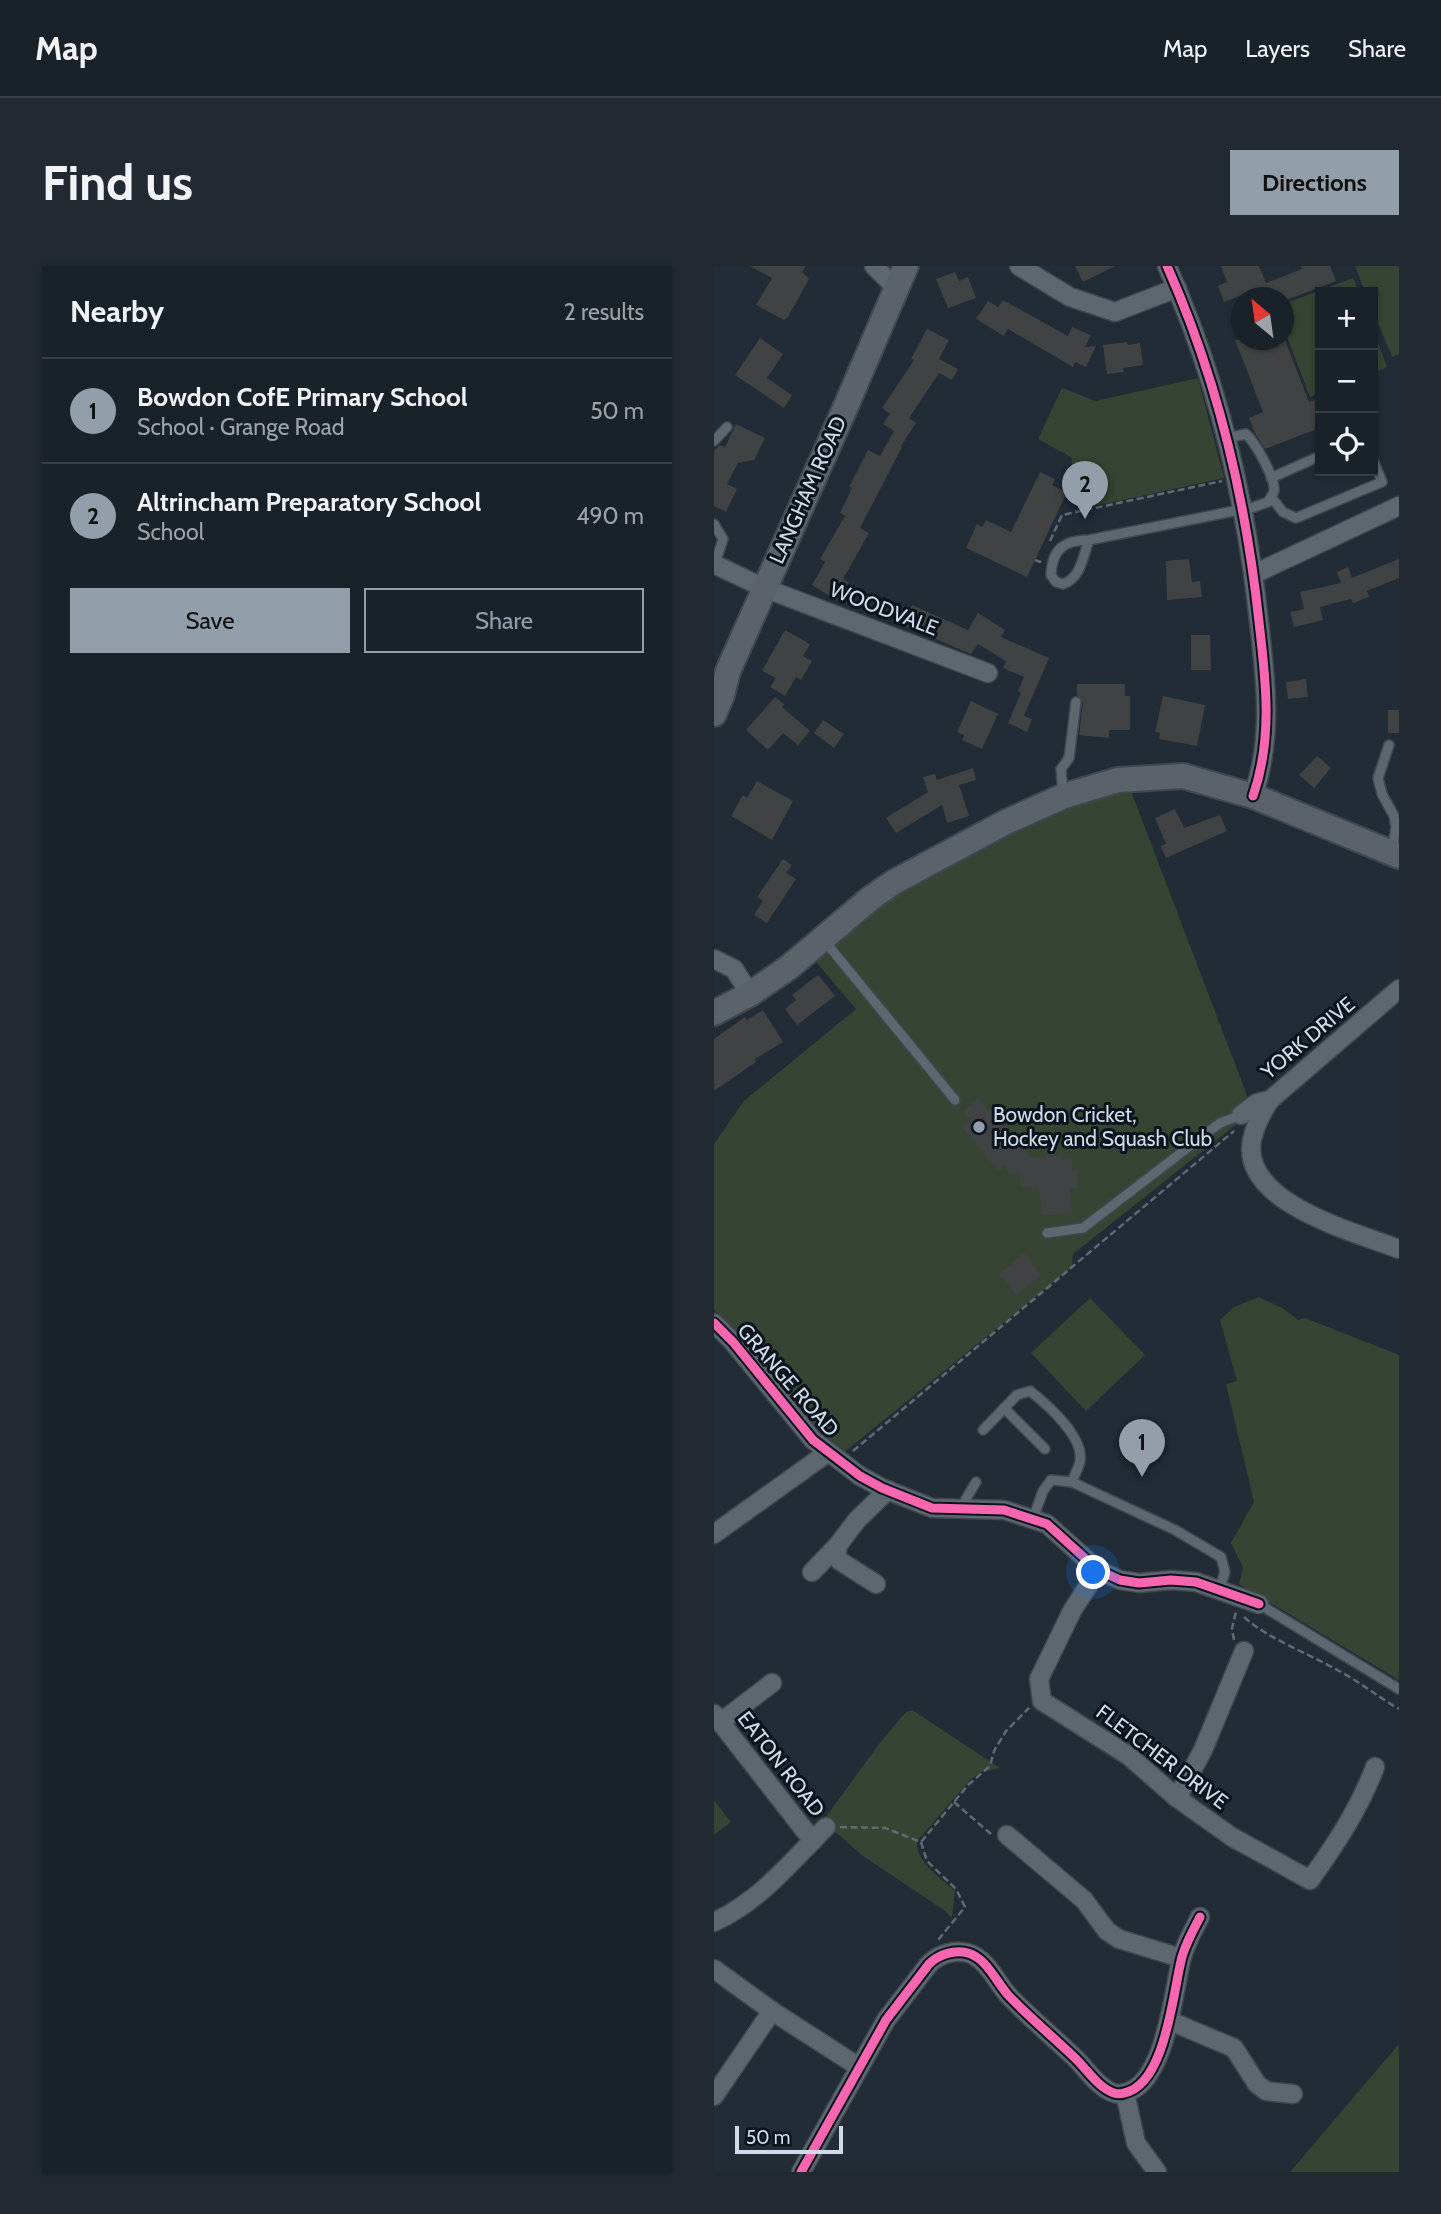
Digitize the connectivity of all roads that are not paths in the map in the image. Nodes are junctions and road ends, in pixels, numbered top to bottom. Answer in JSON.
{"nodes":[{"id":1,"x":874,"y":266,"type":"edge"},
{"id":2,"x":1019,"y":266,"type":"edge"},
{"id":3,"x":1167,"y":266,"type":"edge"},
{"id":4,"x":901,"y":277,"type":"edge"},
{"id":5,"x":1177,"y":288,"type":"junction"},
{"id":6,"x":727,"y":427,"type":"dead end"},
{"id":7,"x":1226,"y":438,"type":"junction"},
{"id":8,"x":714,"y":442,"type":"edge"},
{"id":9,"x":1315,"y":458,"type":"edge"},
{"id":10,"x":1378,"y":472,"type":"edge"},
{"id":11,"x":1271,"y":478,"type":"junction"},
{"id":12,"x":1271,"y":497,"type":"junction"},
{"id":13,"x":1399,"y":506,"type":"edge"},
{"id":14,"x":1242,"y":509,"type":"junction"},
{"id":15,"x":714,"y":523,"type":"edge"},
{"id":16,"x":1089,"y":540,"type":"junction"},
{"id":17,"x":715,"y":564,"type":"edge"},
{"id":18,"x":1254,"y":574,"type":"junction"},
{"id":19,"x":764,"y":588,"type":"junction"},
{"id":20,"x":988,"y":673,"type":"dead end"},
{"id":21,"x":1076,"y":702,"type":"dead end"},
{"id":22,"x":714,"y":714,"type":"edge"},
{"id":23,"x":1389,"y":745,"type":"dead end"},
{"id":24,"x":1064,"y":796,"type":"junction"},
{"id":25,"x":1253,"y":796,"type":"junction"},
{"id":26,"x":1396,"y":855,"type":"edge"},
{"id":27,"x":822,"y":938,"type":"junction"},
{"id":28,"x":714,"y":959,"type":"edge"},
{"id":29,"x":1399,"y":989,"type":"edge"},
{"id":30,"x":750,"y":993,"type":"junction"},
{"id":31,"x":714,"y":1013,"type":"edge"},
{"id":32,"x":954,"y":1100,"type":"dead end"},
{"id":33,"x":1270,"y":1100,"type":"junction"},
{"id":34,"x":1241,"y":1115,"type":"joint"},
{"id":35,"x":1047,"y":1233,"type":"dead end"},
{"id":36,"x":1399,"y":1249,"type":"edge"},
{"id":37,"x":714,"y":1323,"type":"edge"},
{"id":38,"x":1004,"y":1408,"type":"junction"},
{"id":39,"x":983,"y":1430,"type":"dead end"},
{"id":40,"x":1045,"y":1449,"type":"dead end"},
{"id":41,"x":834,"y":1457,"type":"junction"},
{"id":42,"x":976,"y":1482,"type":"dead end"},
{"id":43,"x":1072,"y":1482,"type":"junction"},
{"id":44,"x":888,"y":1490,"type":"junction"},
{"id":45,"x":960,"y":1509,"type":"junction"},
{"id":46,"x":1033,"y":1519,"type":"junction"},
{"id":47,"x":714,"y":1534,"type":"edge"},
{"id":48,"x":838,"y":1545,"type":"junction"},
{"id":49,"x":1098,"y":1570,"type":"junction"},
{"id":50,"x":812,"y":1572,"type":"dead end"},
{"id":51,"x":876,"y":1584,"type":"dead end"},
{"id":52,"x":1219,"y":1591,"type":"junction"},
{"id":53,"x":1259,"y":1604,"type":"joint"},
{"id":54,"x":1244,"y":1650,"type":"road end"},
{"id":55,"x":772,"y":1683,"type":"dead end"},
{"id":56,"x":1399,"y":1689,"type":"edge"},
{"id":57,"x":717,"y":1718,"type":"edge"},
{"id":58,"x":1375,"y":1767,"type":"dead end"},
{"id":59,"x":1177,"y":1798,"type":"junction"},
{"id":60,"x":826,"y":1827,"type":"road end"},
{"id":61,"x":1007,"y":1835,"type":"road end"},
{"id":62,"x":813,"y":1841,"type":"junction"},
{"id":63,"x":1199,"y":1917,"type":"dead end"},
{"id":64,"x":714,"y":1922,"type":"edge"},
{"id":65,"x":1181,"y":1958,"type":"junction"},
{"id":66,"x":714,"y":1969,"type":"edge"},
{"id":67,"x":772,"y":2011,"type":"junction"},
{"id":68,"x":1170,"y":2021,"type":"junction"},
{"id":69,"x":859,"y":2067,"type":"junction"},
{"id":70,"x":1125,"y":2093,"type":"junction"},
{"id":71,"x":1293,"y":2094,"type":"dead end"},
{"id":72,"x":714,"y":2096,"type":"edge"},
{"id":73,"x":801,"y":2172,"type":"edge"},
{"id":74,"x":1157,"y":2172,"type":"edge"}],
"edges":[{"from":1,"to":4,"type":"street"},
{"from":2,"to":5,"type":"street"},
{"from":3,"to":5,"type":"street"},
{"from":4,"to":19,"type":"main road","name":"LANGHAM ROAD"},
{"from":5,"to":7,"type":"street"},
{"from":6,"to":8,"type":"lane"},
{"from":7,"to":11,"type":"lane"},
{"from":7,"to":14,"type":"street"},
{"from":9,"to":11,"type":"lane"},
{"from":10,"to":12,"type":"lane"},
{"from":11,"to":12,"type":"lane"},
{"from":12,"to":14,"type":"lane"},
{"from":13,"to":18,"type":"street"},
{"from":14,"to":16,"type":"lane"},
{"from":14,"to":18,"type":"street"},
{"from":15,"to":17,"type":"lane"},
{"from":16,"to":16,"type":"lane"},
{"from":17,"to":19,"type":"street","name":"WOODVALE"},
{"from":18,"to":25,"type":"street"},
{"from":19,"to":20,"type":"street","name":"WOODVALE"},
{"from":19,"to":22,"type":"main road","name":"LANGHAM ROAD"},
{"from":21,"to":24,"type":"lane"},
{"from":23,"to":26,"type":"lane"},
{"from":24,"to":25,"type":"main road"},
{"from":24,"to":27,"type":"main road"},
{"from":25,"to":26,"type":"main road"},
{"from":27,"to":30,"type":"main road"},
{"from":27,"to":32,"type":"lane"},
{"from":28,"to":30,"type":"street"},
{"from":29,"to":33,"type":"street","name":"YORK DRIVE"},
{"from":30,"to":31,"type":"main road"},
{"from":33,"to":34,"type":"street","name":"YORK DRIVE"},
{"from":33,"to":36,"type":"street"},
{"from":34,"to":35,"type":"lane"},
{"from":37,"to":41,"type":"street","name":"GRANGE ROAD"},
{"from":38,"to":39,"type":"lane"},
{"from":38,"to":40,"type":"lane"},
{"from":38,"to":43,"type":"lane"},
{"from":41,"to":44,"type":"street","name":"GRANGE ROAD"},
{"from":41,"to":47,"type":"street"},
{"from":42,"to":45,"type":"lane"},
{"from":43,"to":46,"type":"lane"},
{"from":43,"to":52,"type":"lane"},
{"from":44,"to":45,"type":"street","name":"GRANGE ROAD"},
{"from":44,"to":48,"type":"street"},
{"from":45,"to":46,"type":"street","name":"GRANGE ROAD"},
{"from":46,"to":49,"type":"street","name":"GRANGE ROAD"},
{"from":48,"to":50,"type":"street"},
{"from":48,"to":51,"type":"street"},
{"from":49,"to":52,"type":"street","name":"GRANGE ROAD"},
{"from":49,"to":59,"type":"street","name":"FLETCHER DRIVE"},
{"from":52,"to":53,"type":"street","name":"GRANGE ROAD"},
{"from":53,"to":56,"type":"lane"},
{"from":54,"to":59,"type":"street"},
{"from":55,"to":57,"type":"street"},
{"from":57,"to":62,"type":"street","name":"EATON ROAD"},
{"from":58,"to":59,"type":"street","name":"FLETCHER DRIVE"},
{"from":60,"to":62,"type":"street"},
{"from":61,"to":65,"type":"street"},
{"from":62,"to":64,"type":"street"},
{"from":63,"to":65,"type":"street"},
{"from":65,"to":68,"type":"street"},
{"from":66,"to":67,"type":"street"},
{"from":67,"to":69,"type":"street"},
{"from":67,"to":72,"type":"street"},
{"from":68,"to":70,"type":"street"},
{"from":68,"to":71,"type":"street"},
{"from":69,"to":70,"type":"street"},
{"from":69,"to":73,"type":"street"},
{"from":70,"to":74,"type":"street"}]}
